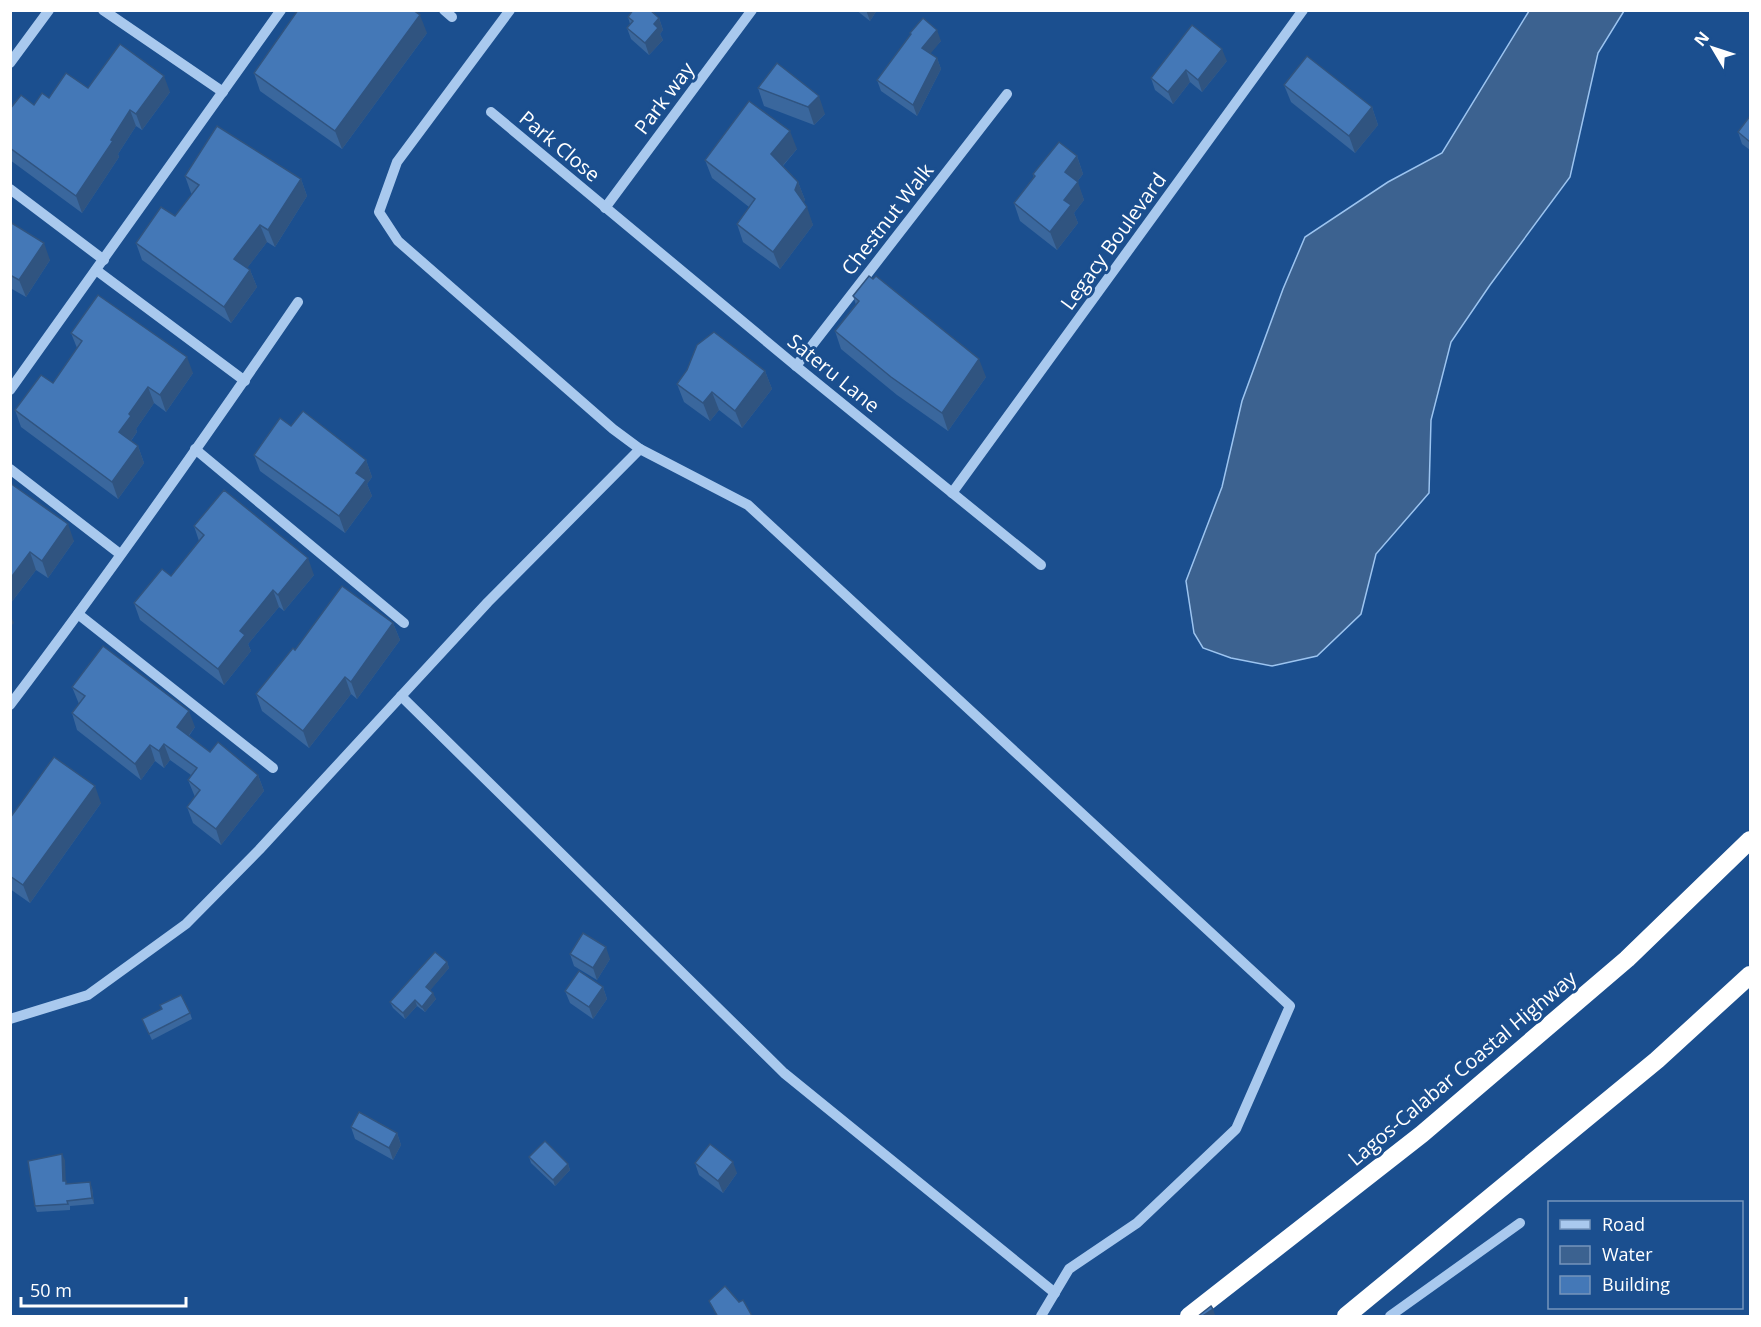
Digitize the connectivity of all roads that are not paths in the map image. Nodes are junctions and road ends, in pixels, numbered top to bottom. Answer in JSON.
{"nodes":[{"id":1,"x":49,"y":10,"type":"edge"},
{"id":2,"x":103,"y":10,"type":"edge"},
{"id":3,"x":281,"y":10,"type":"edge"},
{"id":4,"x":510,"y":10,"type":"edge"},
{"id":5,"x":752,"y":10,"type":"edge"},
{"id":6,"x":1303,"y":10,"type":"edge"},
{"id":7,"x":10,"y":63,"type":"edge"},
{"id":8,"x":223,"y":92,"type":"junction"},
{"id":9,"x":1007,"y":94,"type":"dead end"},
{"id":10,"x":491,"y":112,"type":"dead end"},
{"id":11,"x":10,"y":189,"type":"edge"},
{"id":12,"x":605,"y":208,"type":"junction"},
{"id":13,"x":104,"y":260,"type":"junction"},
{"id":14,"x":96,"y":270,"type":"junction"},
{"id":15,"x":298,"y":302,"type":"dead end"},
{"id":16,"x":796,"y":366,"type":"junction"},
{"id":17,"x":245,"y":381,"type":"junction"},
{"id":18,"x":10,"y":390,"type":"edge"},
{"id":19,"x":195,"y":449,"type":"junction"},
{"id":20,"x":640,"y":449,"type":"junction"},
{"id":21,"x":10,"y":470,"type":"edge"},
{"id":22,"x":952,"y":493,"type":"junction"},
{"id":23,"x":120,"y":554,"type":"junction"},
{"id":24,"x":1041,"y":565,"type":"dead end"},
{"id":25,"x":78,"y":614,"type":"junction"},
{"id":26,"x":404,"y":623,"type":"dead end"},
{"id":27,"x":401,"y":696,"type":"junction"},
{"id":28,"x":10,"y":705,"type":"edge"},
{"id":29,"x":273,"y":768,"type":"dead end"},
{"id":30,"x":1750,"y":840,"type":"edge"},
{"id":31,"x":1750,"y":975,"type":"edge"},
{"id":32,"x":10,"y":1019,"type":"edge"},
{"id":33,"x":1520,"y":1223,"type":"dead end"},
{"id":34,"x":1055,"y":1293,"type":"junction"},
{"id":35,"x":1041,"y":1317,"type":"edge"},
{"id":36,"x":1189,"y":1317,"type":"edge"},
{"id":37,"x":1346,"y":1317,"type":"edge"},
{"id":38,"x":1390,"y":1317,"type":"edge"}],
"edges":[{"from":1,"to":7,"type":"street"},
{"from":2,"to":8,"type":"street"},
{"from":3,"to":8,"type":"street"},
{"from":4,"to":20,"type":"street"},
{"from":5,"to":12,"type":"street","name":"Park way"},
{"from":6,"to":22,"type":"street","name":"Legacy Boulevard"},
{"from":8,"to":13,"type":"street"},
{"from":9,"to":16,"type":"street","name":"Chestnut Walk"},
{"from":10,"to":12,"type":"street","name":"Park Close"},
{"from":11,"to":13,"type":"street"},
{"from":12,"to":16,"type":"street","name":"Sateru Lane"},
{"from":13,"to":14,"type":"street"},
{"from":14,"to":17,"type":"street"},
{"from":14,"to":18,"type":"street"},
{"from":15,"to":17,"type":"street"},
{"from":16,"to":22,"type":"street","name":"Sateru Lane"},
{"from":17,"to":19,"type":"street"},
{"from":19,"to":23,"type":"street"},
{"from":19,"to":26,"type":"street"},
{"from":20,"to":27,"type":"street"},
{"from":20,"to":34,"type":"street"},
{"from":21,"to":23,"type":"street"},
{"from":22,"to":24,"type":"street","name":"Sateru Lane"},
{"from":23,"to":25,"type":"street"},
{"from":25,"to":28,"type":"street"},
{"from":25,"to":29,"type":"street"},
{"from":27,"to":32,"type":"street"},
{"from":27,"to":34,"type":"street"},
{"from":30,"to":36,"type":"highway","name":"Lagos-Calabar Coastal Highway"},
{"from":31,"to":37,"type":"highway"},
{"from":33,"to":38,"type":"street"},
{"from":34,"to":35,"type":"street"}]}
